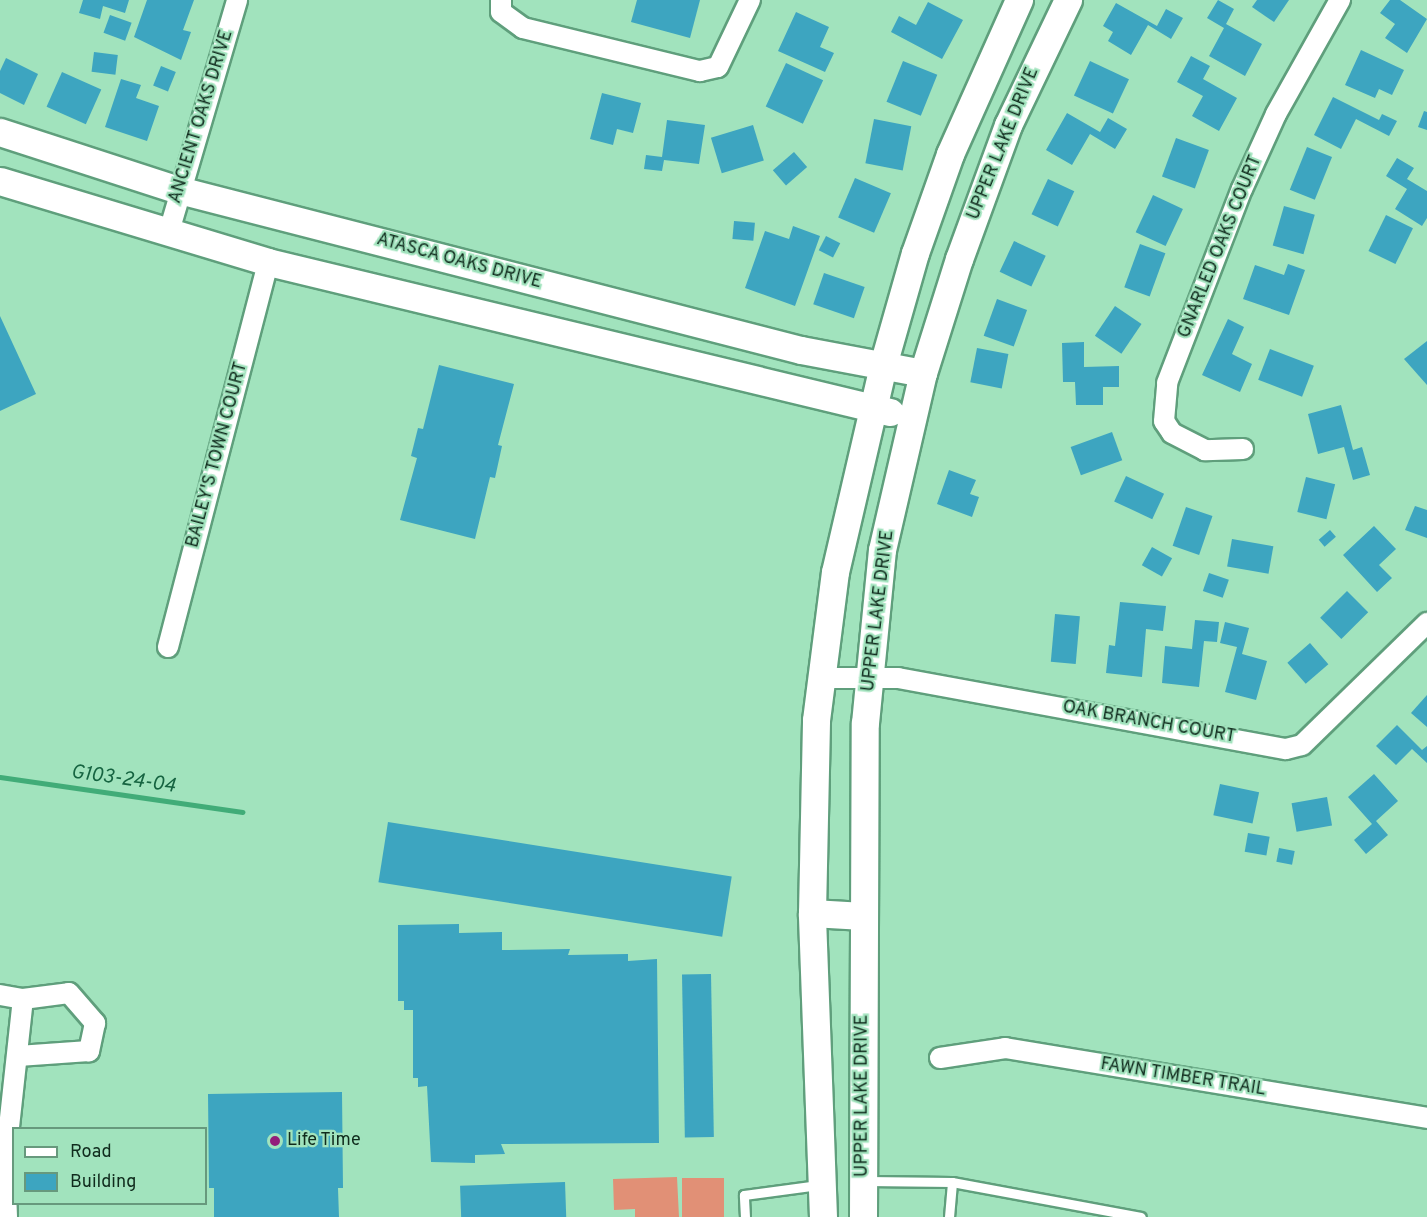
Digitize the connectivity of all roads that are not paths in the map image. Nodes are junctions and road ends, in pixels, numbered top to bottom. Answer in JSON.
{"nodes":[{"id":1,"x":237,"y":0,"type":"edge"},
{"id":2,"x":501,"y":0,"type":"edge"},
{"id":3,"x":750,"y":0,"type":"edge"},
{"id":4,"x":1068,"y":0,"type":"edge"},
{"id":5,"x":1341,"y":0,"type":"edge"},
{"id":6,"x":1016,"y":6,"type":"edge"},
{"id":7,"x":1052,"y":33,"type":"junction"},
{"id":8,"x":0,"y":132,"type":"edge"},
{"id":9,"x":0,"y":181,"type":"edge"},
{"id":10,"x":179,"y":190,"type":"junction"},
{"id":11,"x":168,"y":235,"type":"junction"},
{"id":12,"x":268,"y":262,"type":"junction"},
{"id":13,"x":589,"y":296,"type":"junction"},
{"id":14,"x":578,"y":336,"type":"junction"},
{"id":15,"x":883,"y":365,"type":"junction"},
{"id":16,"x":923,"y":374,"type":"junction"},
{"id":17,"x":873,"y":409,"type":"junction"},
{"id":18,"x":911,"y":416,"type":"junction"},
{"id":19,"x":1243,"y":449,"type":"dead end"},
{"id":20,"x":1427,"y":623,"type":"edge"},
{"id":21,"x":168,"y":647,"type":"dead end"},
{"id":22,"x":822,"y":678,"type":"junction"},
{"id":23,"x":872,"y":678,"type":"junction"},
{"id":24,"x":812,"y":912,"type":"junction"},
{"id":25,"x":863,"y":916,"type":"junction"},
{"id":26,"x":0,"y":995,"type":"edge"},
{"id":27,"x":23,"y":999,"type":"junction"},
{"id":28,"x":18,"y":1056,"type":"junction"},
{"id":29,"x":940,"y":1058,"type":"dead end"},
{"id":30,"x":1427,"y":1118,"type":"edge"},
{"id":31,"x":863,"y":1181,"type":"junction"},
{"id":32,"x":952,"y":1182,"type":"junction"},
{"id":33,"x":823,"y":1185,"type":"junction"},
{"id":34,"x":7,"y":1217,"type":"edge"},
{"id":35,"x":745,"y":1217,"type":"edge"},
{"id":36,"x":823,"y":1217,"type":"edge"},
{"id":37,"x":863,"y":1217,"type":"edge"},
{"id":38,"x":949,"y":1217,"type":"edge"},
{"id":39,"x":1141,"y":1217,"type":"edge"}],
"edges":[{"from":1,"to":10,"type":"street","name":"ANCIENT OAKS DRIVE"},
{"from":2,"to":3,"type":"street"},
{"from":4,"to":7,"type":"street","name":"UPPER LAKE DRIVE"},
{"from":5,"to":19,"type":"street","name":"GNARLED OAKS COURT"},
{"from":6,"to":7,"type":"street"},
{"from":6,"to":15,"type":"street"},
{"from":7,"to":16,"type":"street","name":"UPPER LAKE DRIVE"},
{"from":8,"to":10,"type":"street","name":"ATASCA OAKS DRIVE"},
{"from":9,"to":11,"type":"street"},
{"from":10,"to":11,"type":"street","name":"ANCIENT OAKS DRIVE"},
{"from":10,"to":13,"type":"street","name":"ATASCA OAKS DRIVE"},
{"from":11,"to":12,"type":"street"},
{"from":12,"to":14,"type":"street"},
{"from":12,"to":21,"type":"street","name":"BAILEY'S TOWN COURT"},
{"from":13,"to":14,"type":"street"},
{"from":13,"to":15,"type":"street","name":"ATASCA OAKS DRIVE"},
{"from":14,"to":17,"type":"street"},
{"from":15,"to":16,"type":"street","name":"ATASCA OAKS DRIVE"},
{"from":15,"to":17,"type":"street"},
{"from":16,"to":18,"type":"street","name":"UPPER LAKE DRIVE"},
{"from":17,"to":18,"type":"street"},
{"from":17,"to":22,"type":"street"},
{"from":18,"to":23,"type":"street","name":"UPPER LAKE DRIVE"},
{"from":20,"to":23,"type":"street","name":"OAK BRANCH COURT"},
{"from":22,"to":23,"type":"street","name":"OAK BRANCH COURT"},
{"from":22,"to":24,"type":"street"},
{"from":23,"to":25,"type":"street","name":"UPPER LAKE DRIVE"},
{"from":24,"to":25,"type":"street"},
{"from":24,"to":33,"type":"street"},
{"from":25,"to":31,"type":"street","name":"UPPER LAKE DRIVE"},
{"from":26,"to":27,"type":"street"},
{"from":27,"to":28,"type":"street"},
{"from":27,"to":28,"type":"street"},
{"from":28,"to":34,"type":"street"},
{"from":29,"to":30,"type":"street","name":"FAWN TIMBER TRAIL"},
{"from":31,"to":32,"type":"lane"},
{"from":31,"to":33,"type":"street"},
{"from":31,"to":37,"type":"street","name":"UPPER LAKE DRIVE"},
{"from":32,"to":38,"type":"lane"},
{"from":32,"to":39,"type":"lane"},
{"from":33,"to":35,"type":"lane"},
{"from":33,"to":36,"type":"street"}]}
